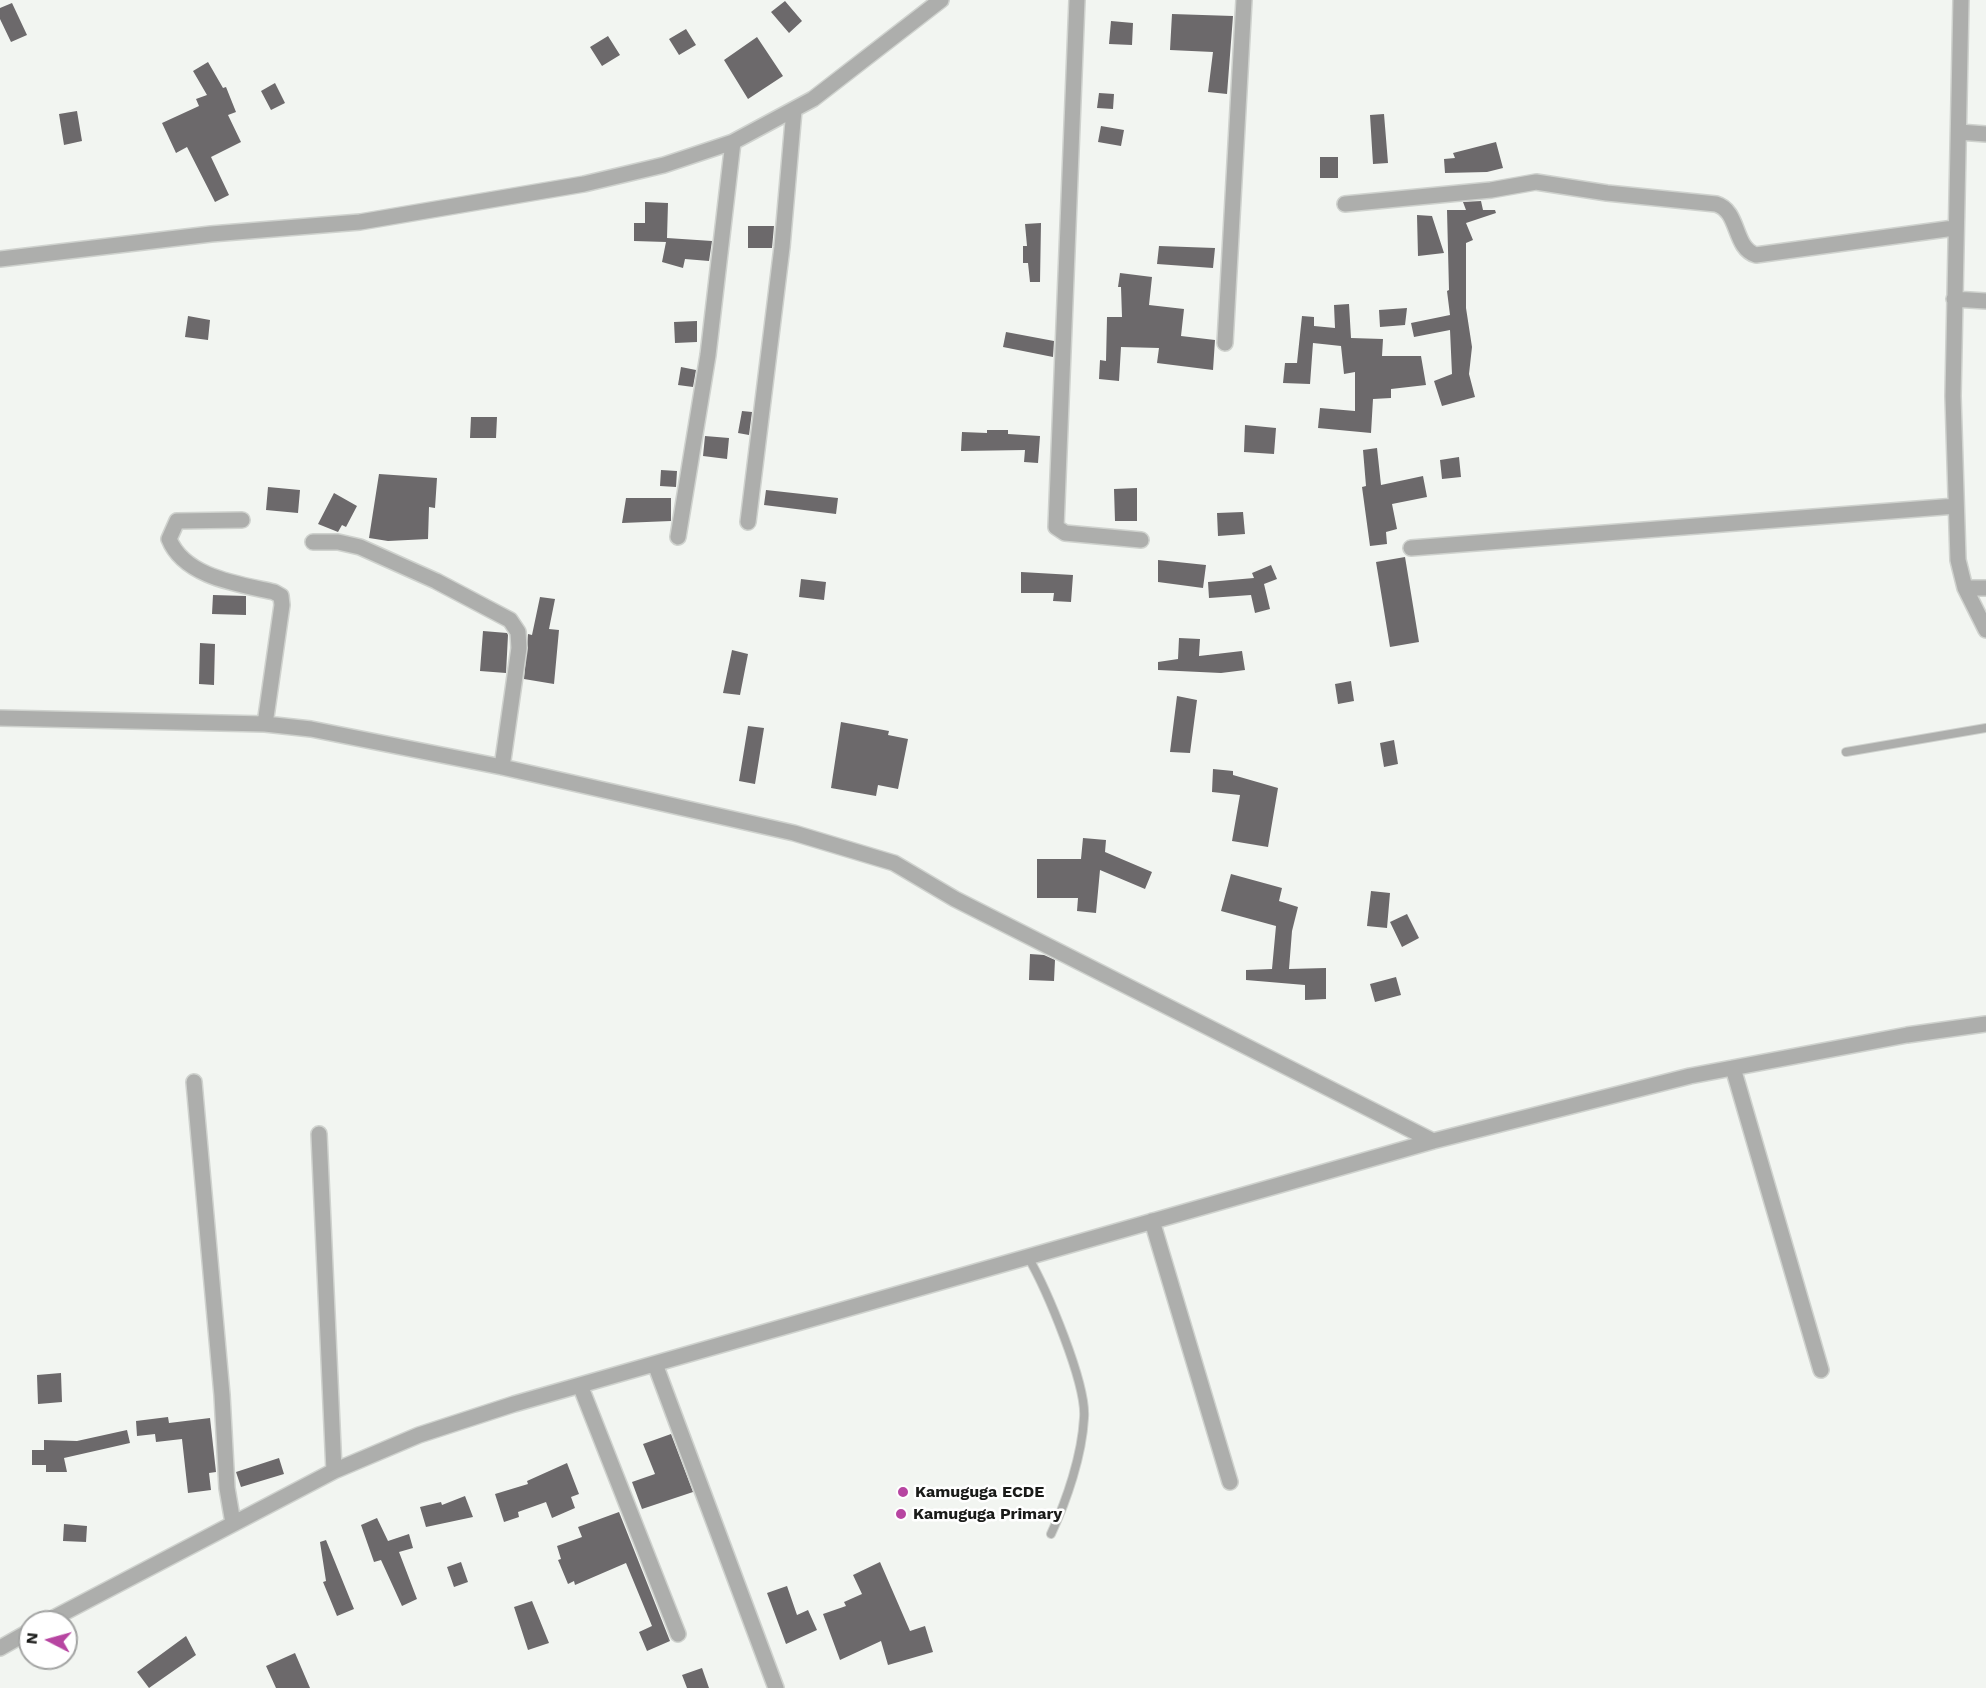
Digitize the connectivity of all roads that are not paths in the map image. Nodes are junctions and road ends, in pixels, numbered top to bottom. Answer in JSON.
{"nodes":[{"id":1,"x":941,"y":0,"type":"edge"},
{"id":2,"x":1077,"y":0,"type":"edge"},
{"id":3,"x":1244,"y":0,"type":"edge"},
{"id":4,"x":1961,"y":0,"type":"edge"},
{"id":5,"x":794,"y":110,"type":"junction"},
{"id":6,"x":1959,"y":132,"type":"junction"},
{"id":7,"x":1986,"y":134,"type":"edge"},
{"id":8,"x":734,"y":142,"type":"junction"},
{"id":9,"x":1345,"y":204,"type":"dead end"},
{"id":10,"x":1954,"y":228,"type":"junction"},
{"id":11,"x":0,"y":259,"type":"edge"},
{"id":12,"x":1954,"y":299,"type":"junction"},
{"id":13,"x":1986,"y":301,"type":"edge"},
{"id":14,"x":1225,"y":343,"type":"dead end"},
{"id":15,"x":1956,"y":506,"type":"junction"},
{"id":16,"x":242,"y":520,"type":"dead end"},
{"id":17,"x":748,"y":522,"type":"dead end"},
{"id":18,"x":678,"y":537,"type":"dead end"},
{"id":19,"x":1141,"y":540,"type":"dead end"},
{"id":20,"x":313,"y":542,"type":"dead end"},
{"id":21,"x":1411,"y":548,"type":"dead end"},
{"id":22,"x":1965,"y":588,"type":"junction"},
{"id":23,"x":1986,"y":588,"type":"edge"},
{"id":24,"x":1986,"y":630,"type":"edge"},
{"id":25,"x":0,"y":718,"type":"edge"},
{"id":26,"x":265,"y":724,"type":"junction"},
{"id":27,"x":1986,"y":728,"type":"edge"},
{"id":28,"x":1846,"y":752,"type":"dead end"},
{"id":29,"x":502,"y":767,"type":"junction"},
{"id":30,"x":1986,"y":1024,"type":"edge"},
{"id":31,"x":1733,"y":1068,"type":"junction"},
{"id":32,"x":194,"y":1082,"type":"dead end"},
{"id":33,"x":319,"y":1134,"type":"dead end"},
{"id":34,"x":1433,"y":1140,"type":"junction"},
{"id":35,"x":1152,"y":1221,"type":"junction"},
{"id":36,"x":1028,"y":1257,"type":"junction"},
{"id":37,"x":655,"y":1364,"type":"junction"},
{"id":38,"x":1821,"y":1370,"type":"dead end"},
{"id":39,"x":580,"y":1385,"type":"junction"},
{"id":40,"x":334,"y":1471,"type":"junction"},
{"id":41,"x":1230,"y":1482,"type":"dead end"},
{"id":42,"x":233,"y":1523,"type":"junction"},
{"id":43,"x":1051,"y":1533,"type":"dead end"},
{"id":44,"x":69,"y":1610,"type":"edge"},
{"id":45,"x":678,"y":1634,"type":"dead end"},
{"id":46,"x":18,"y":1638,"type":"edge"},
{"id":47,"x":0,"y":1648,"type":"edge"},
{"id":48,"x":776,"y":1688,"type":"edge"}],
"edges":[{"from":1,"to":5,"type":"street"},
{"from":2,"to":19,"type":"street"},
{"from":3,"to":14,"type":"street"},
{"from":4,"to":6,"type":"street"},
{"from":5,"to":8,"type":"street"},
{"from":5,"to":17,"type":"street"},
{"from":6,"to":7,"type":"street"},
{"from":6,"to":10,"type":"street"},
{"from":8,"to":11,"type":"street"},
{"from":8,"to":18,"type":"street"},
{"from":9,"to":10,"type":"street"},
{"from":10,"to":12,"type":"street"},
{"from":12,"to":13,"type":"street"},
{"from":12,"to":15,"type":"street"},
{"from":15,"to":21,"type":"street"},
{"from":15,"to":22,"type":"street"},
{"from":16,"to":26,"type":"street"},
{"from":20,"to":29,"type":"street"},
{"from":22,"to":23,"type":"street"},
{"from":22,"to":24,"type":"street"},
{"from":25,"to":26,"type":"street"},
{"from":26,"to":29,"type":"street"},
{"from":27,"to":28,"type":"lane"},
{"from":29,"to":34,"type":"street"},
{"from":30,"to":31,"type":"street"},
{"from":31,"to":34,"type":"street"},
{"from":31,"to":38,"type":"street"},
{"from":32,"to":42,"type":"street"},
{"from":33,"to":40,"type":"street"},
{"from":34,"to":35,"type":"street"},
{"from":35,"to":36,"type":"street"},
{"from":35,"to":41,"type":"street"},
{"from":36,"to":37,"type":"street"},
{"from":36,"to":43,"type":"lane"},
{"from":37,"to":39,"type":"street"},
{"from":37,"to":48,"type":"street"},
{"from":39,"to":40,"type":"street"},
{"from":39,"to":45,"type":"street"},
{"from":40,"to":42,"type":"street"},
{"from":42,"to":44,"type":"street"},
{"from":46,"to":47,"type":"street"}]}
